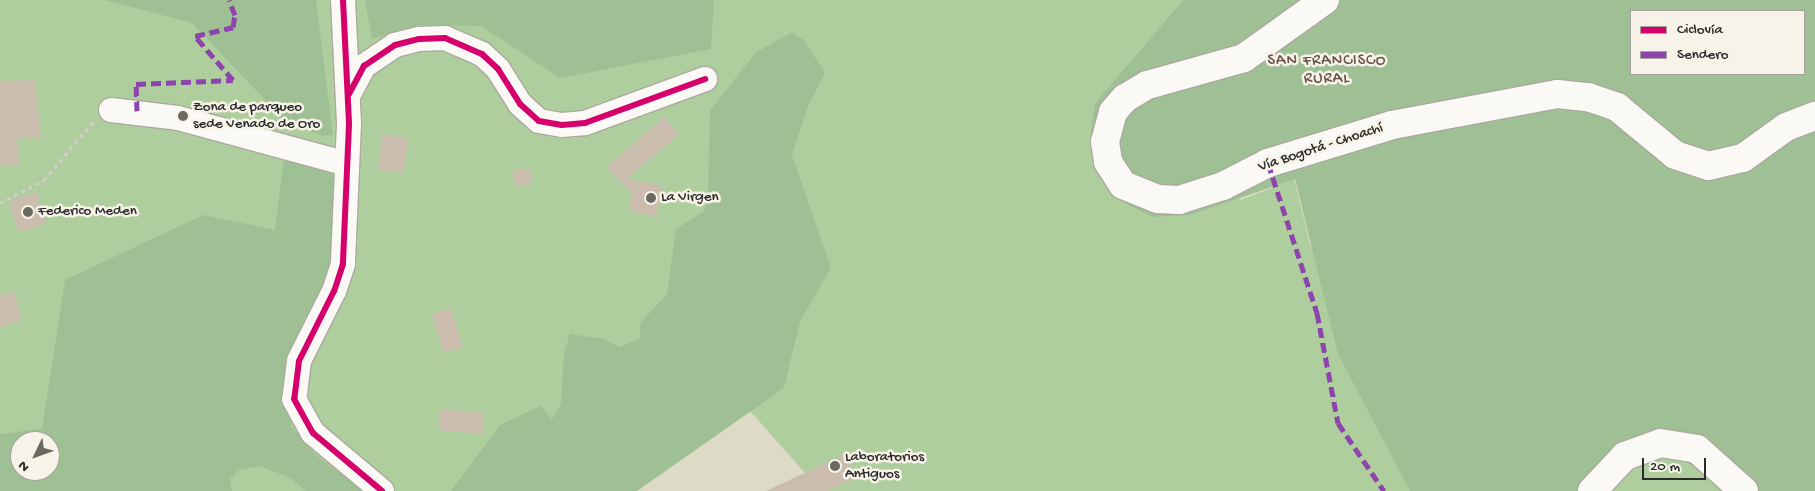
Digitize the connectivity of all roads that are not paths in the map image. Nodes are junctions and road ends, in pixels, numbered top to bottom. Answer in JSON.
{"nodes":[{"id":1,"x":342,"y":0,"type":"edge"},
{"id":2,"x":1325,"y":0,"type":"edge"},
{"id":3,"x":705,"y":79,"type":"dead end"},
{"id":4,"x":349,"y":94,"type":"junction"},
{"id":5,"x":110,"y":110,"type":"road end"},
{"id":6,"x":1815,"y":116,"type":"edge"},
{"id":7,"x":347,"y":164,"type":"junction"},
{"id":8,"x":382,"y":491,"type":"edge"},
{"id":9,"x":1592,"y":491,"type":"edge"},
{"id":10,"x":1744,"y":491,"type":"edge"}],
"edges":[{"from":1,"to":4,"type":"street"},
{"from":2,"to":6,"type":"main road","name":"Vía Bogotá - Choachí"},
{"from":3,"to":4,"type":"street"},
{"from":4,"to":7,"type":"street"},
{"from":5,"to":7,"type":"street"},
{"from":7,"to":8,"type":"street"},
{"from":9,"to":10,"type":"main road"}]}
